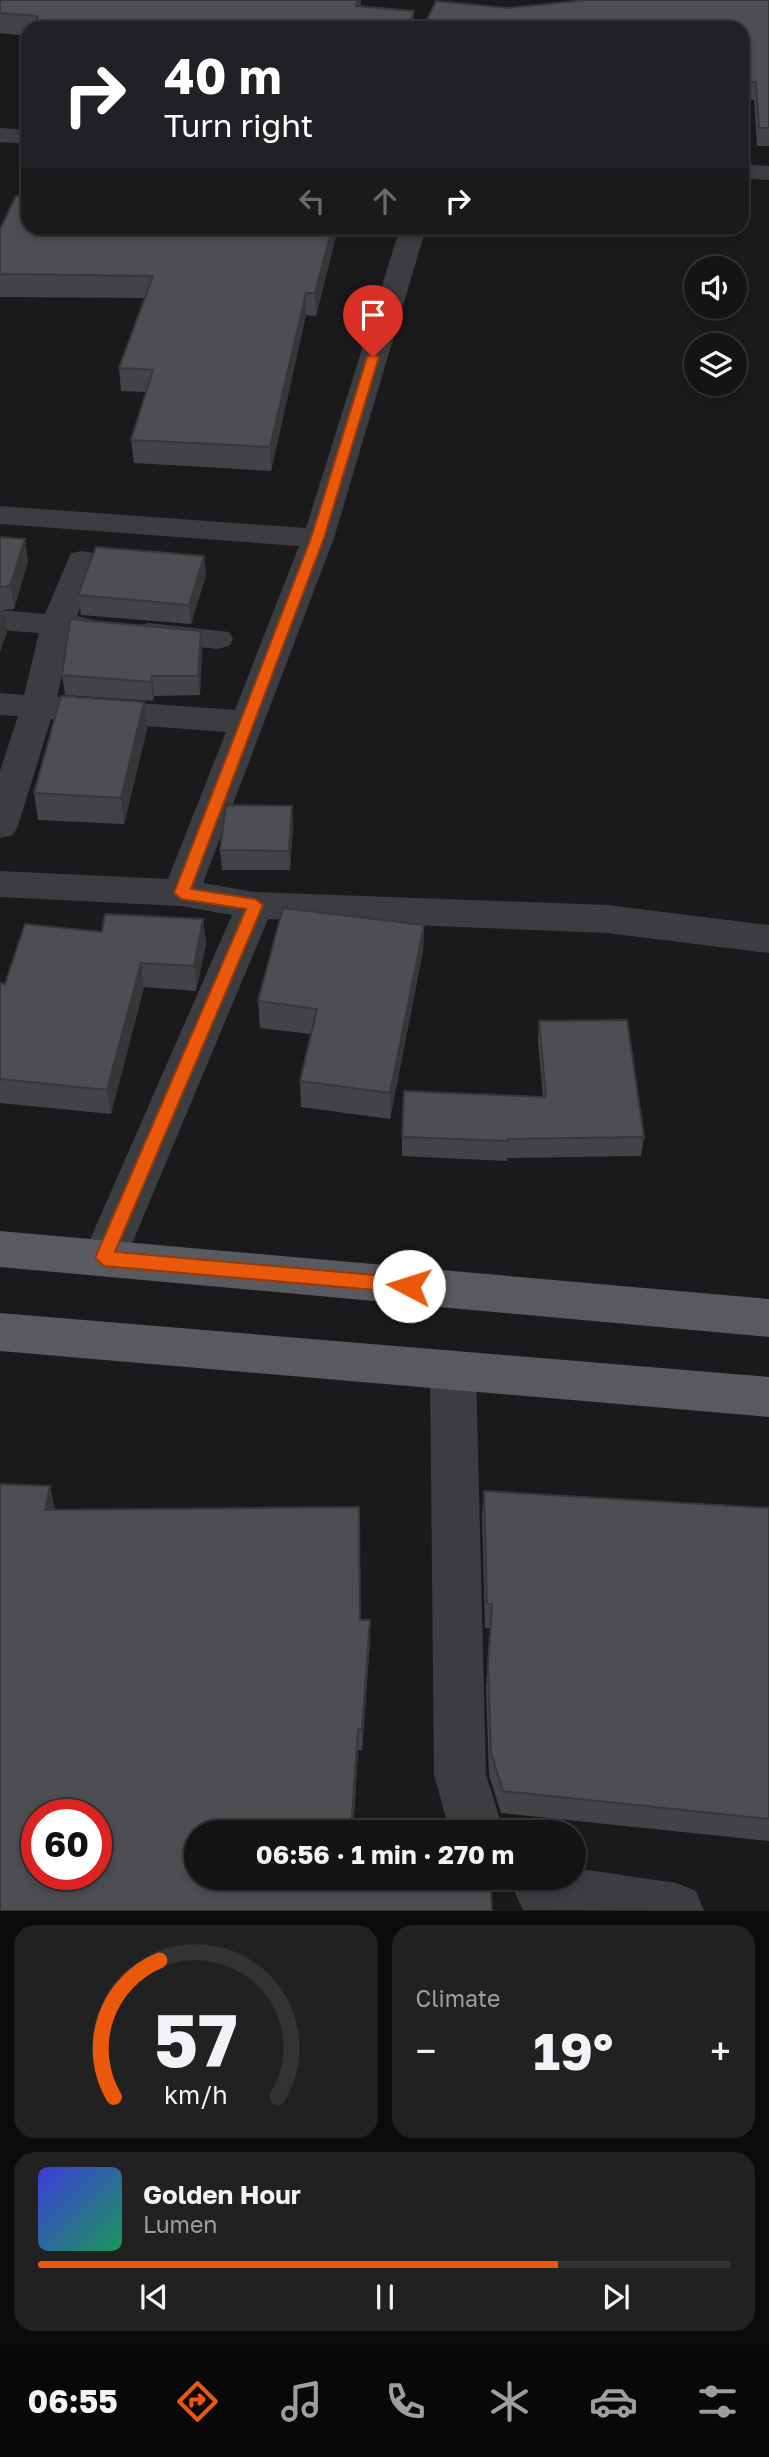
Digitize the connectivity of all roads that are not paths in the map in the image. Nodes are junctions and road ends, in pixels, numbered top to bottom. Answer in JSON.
{"nodes":[{"id":1,"x":749,"y":172,"type":"edge"},
{"id":2,"x":769,"y":173,"type":"edge"},
{"id":3,"x":411,"y":235,"type":"edge"},
{"id":4,"x":0,"y":516,"type":"edge"},
{"id":5,"x":318,"y":538,"type":"junction"},
{"id":6,"x":82,"y":560,"type":"dead end"},
{"id":7,"x":0,"y":620,"type":"edge"},
{"id":8,"x":57,"y":625,"type":"junction"},
{"id":9,"x":218,"y":639,"type":"dead end"},
{"id":10,"x":0,"y":704,"type":"edge"},
{"id":11,"x":38,"y":708,"type":"junction"},
{"id":12,"x":247,"y":722,"type":"junction"},
{"id":13,"x":0,"y":826,"type":"edge"},
{"id":14,"x":0,"y":884,"type":"edge"},
{"id":15,"x":181,"y":893,"type":"junction"},
{"id":16,"x":255,"y":905,"type":"junction"},
{"id":17,"x":769,"y":939,"type":"edge"},
{"id":18,"x":0,"y":1249,"type":"edge"},
{"id":19,"x":104,"y":1258,"type":"junction"},
{"id":20,"x":769,"y":1318,"type":"edge"},
{"id":21,"x":0,"y":1332,"type":"edge"},
{"id":22,"x":453,"y":1370,"type":"junction"},
{"id":23,"x":769,"y":1397,"type":"edge"},
{"id":24,"x":473,"y":1820,"type":"edge"},
{"id":25,"x":535,"y":1893,"type":"edge"},
{"id":26,"x":676,"y":1911,"type":"edge"}],
"edges":[{"from":1,"to":2,"type":"street"},
{"from":3,"to":5,"type":"street"},
{"from":4,"to":5,"type":"street"},
{"from":5,"to":12,"type":"street"},
{"from":6,"to":8,"type":"street"},
{"from":7,"to":8,"type":"street"},
{"from":8,"to":9,"type":"street"},
{"from":8,"to":11,"type":"street"},
{"from":10,"to":11,"type":"street"},
{"from":11,"to":12,"type":"street"},
{"from":11,"to":13,"type":"street"},
{"from":12,"to":15,"type":"street"},
{"from":14,"to":15,"type":"street"},
{"from":15,"to":16,"type":"street"},
{"from":16,"to":17,"type":"street"},
{"from":16,"to":19,"type":"street"},
{"from":18,"to":19,"type":"main road"},
{"from":19,"to":20,"type":"main road"},
{"from":21,"to":22,"type":"main road"},
{"from":22,"to":23,"type":"main road"},
{"from":22,"to":24,"type":"street"},
{"from":25,"to":26,"type":"street"}]}
